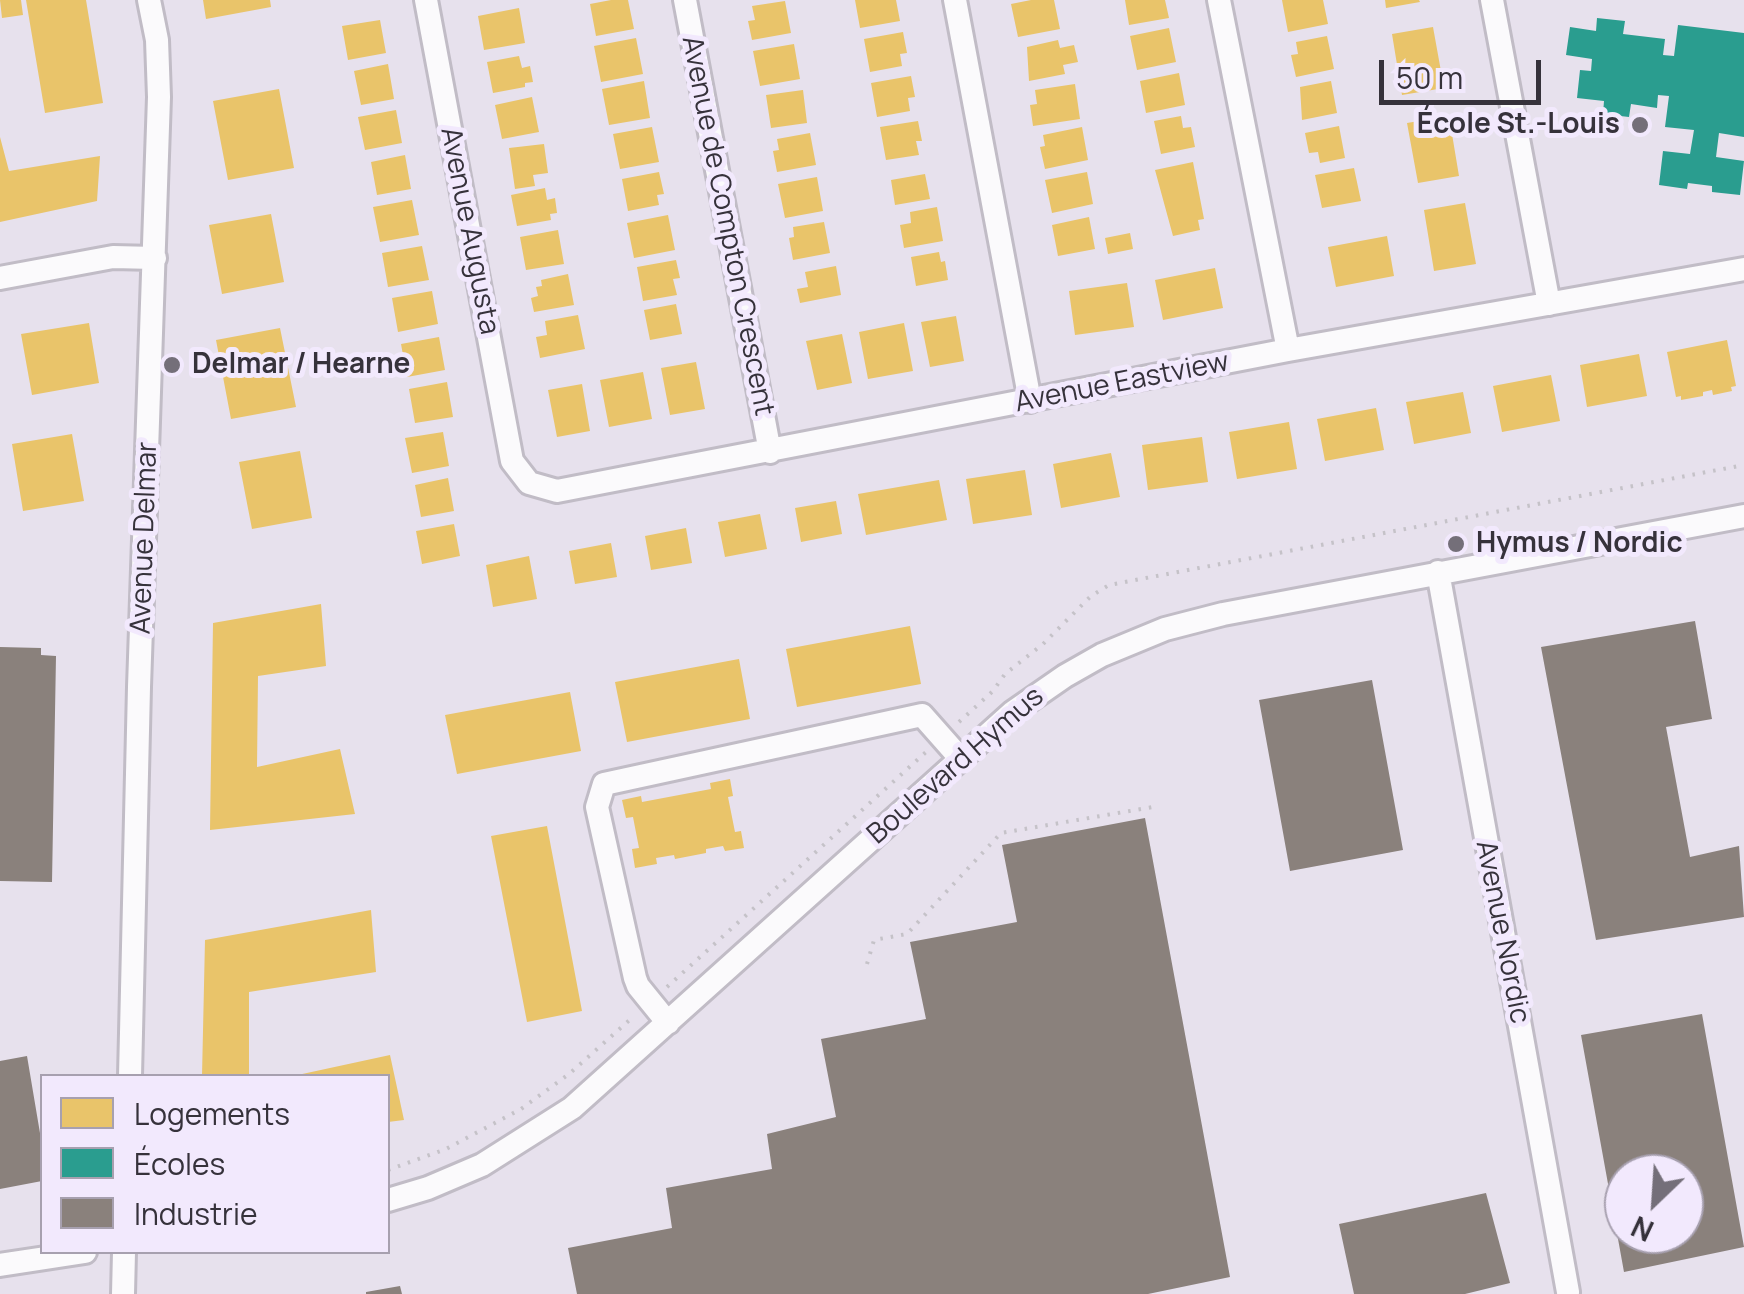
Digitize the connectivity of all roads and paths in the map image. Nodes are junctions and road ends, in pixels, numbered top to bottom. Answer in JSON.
{"nodes":[{"id":1,"x":150,"y":0,"type":"edge"},
{"id":2,"x":426,"y":0,"type":"edge"},
{"id":3,"x":685,"y":0,"type":"edge"},
{"id":4,"x":955,"y":0,"type":"edge"},
{"id":5,"x":1219,"y":0,"type":"edge"},
{"id":6,"x":1492,"y":0,"type":"edge"},
{"id":7,"x":156,"y":258,"type":"junction"},
{"id":8,"x":1744,"y":268,"type":"edge"},
{"id":9,"x":0,"y":278,"type":"edge"},
{"id":10,"x":1549,"y":304,"type":"junction"},
{"id":11,"x":1288,"y":350,"type":"junction"},
{"id":12,"x":1030,"y":401,"type":"junction"},
{"id":13,"x":770,"y":452,"type":"junction"},
{"id":14,"x":512,"y":461,"type":"joint"},
{"id":15,"x":1744,"y":465,"type":"edge"},
{"id":16,"x":1744,"y":516,"type":"edge"},
{"id":17,"x":1438,"y":572,"type":"junction"},
{"id":18,"x":952,"y":728,"type":"dead end"},
{"id":19,"x":933,"y":745,"type":"dead end"},
{"id":20,"x":960,"y":758,"type":"junction"},
{"id":21,"x":1159,"y":806,"type":"dead end"},
{"id":22,"x":867,"y":964,"type":"dead end"},
{"id":23,"x":660,"y":993,"type":"dead end"},
{"id":24,"x":639,"y":1011,"type":"dead end"},
{"id":25,"x":668,"y":1023,"type":"junction"},
{"id":26,"x":130,"y":1074,"type":"edge"},
{"id":27,"x":390,"y":1169,"type":"edge"},
{"id":28,"x":390,"y":1199,"type":"edge"},
{"id":29,"x":72,"y":1254,"type":"edge"},
{"id":30,"x":124,"y":1254,"type":"edge"},
{"id":31,"x":0,"y":1265,"type":"edge"},
{"id":32,"x":1568,"y":1292,"type":"edge"},
{"id":33,"x":123,"y":1294,"type":"edge"}],
"edges":[{"from":1,"to":7,"type":"street","name":"Avenue Delmar"},
{"from":2,"to":14,"type":"street","name":"Avenue Augusta"},
{"from":3,"to":13,"type":"street","name":"Avenue de Compton Crescent"},
{"from":4,"to":12,"type":"street"},
{"from":5,"to":11,"type":"street"},
{"from":6,"to":10,"type":"street"},
{"from":7,"to":9,"type":"street"},
{"from":7,"to":26,"type":"street","name":"Avenue Delmar"},
{"from":8,"to":10,"type":"street","name":"Avenue Eastview"},
{"from":10,"to":11,"type":"street","name":"Avenue Eastview"},
{"from":11,"to":12,"type":"street","name":"Avenue Eastview"},
{"from":12,"to":13,"type":"street","name":"Avenue Eastview"},
{"from":13,"to":14,"type":"street","name":"Avenue Eastview"},
{"from":15,"to":18,"type":"path","name":"Boulevard Hymus"},
{"from":16,"to":17,"type":"street","name":"Boulevard Hymus"},
{"from":17,"to":20,"type":"street","name":"Boulevard Hymus"},
{"from":17,"to":32,"type":"street","name":"Avenue Nordic"},
{"from":19,"to":23,"type":"path","name":"Boulevard Hymus"},
{"from":20,"to":25,"type":"street","name":"Boulevard Hymus"},
{"from":20,"to":25,"type":"street"},
{"from":21,"to":22,"type":"path"},
{"from":24,"to":27,"type":"path"},
{"from":25,"to":28,"type":"street","name":"Boulevard Hymus"},
{"from":29,"to":31,"type":"street"},
{"from":30,"to":33,"type":"street"}]}
